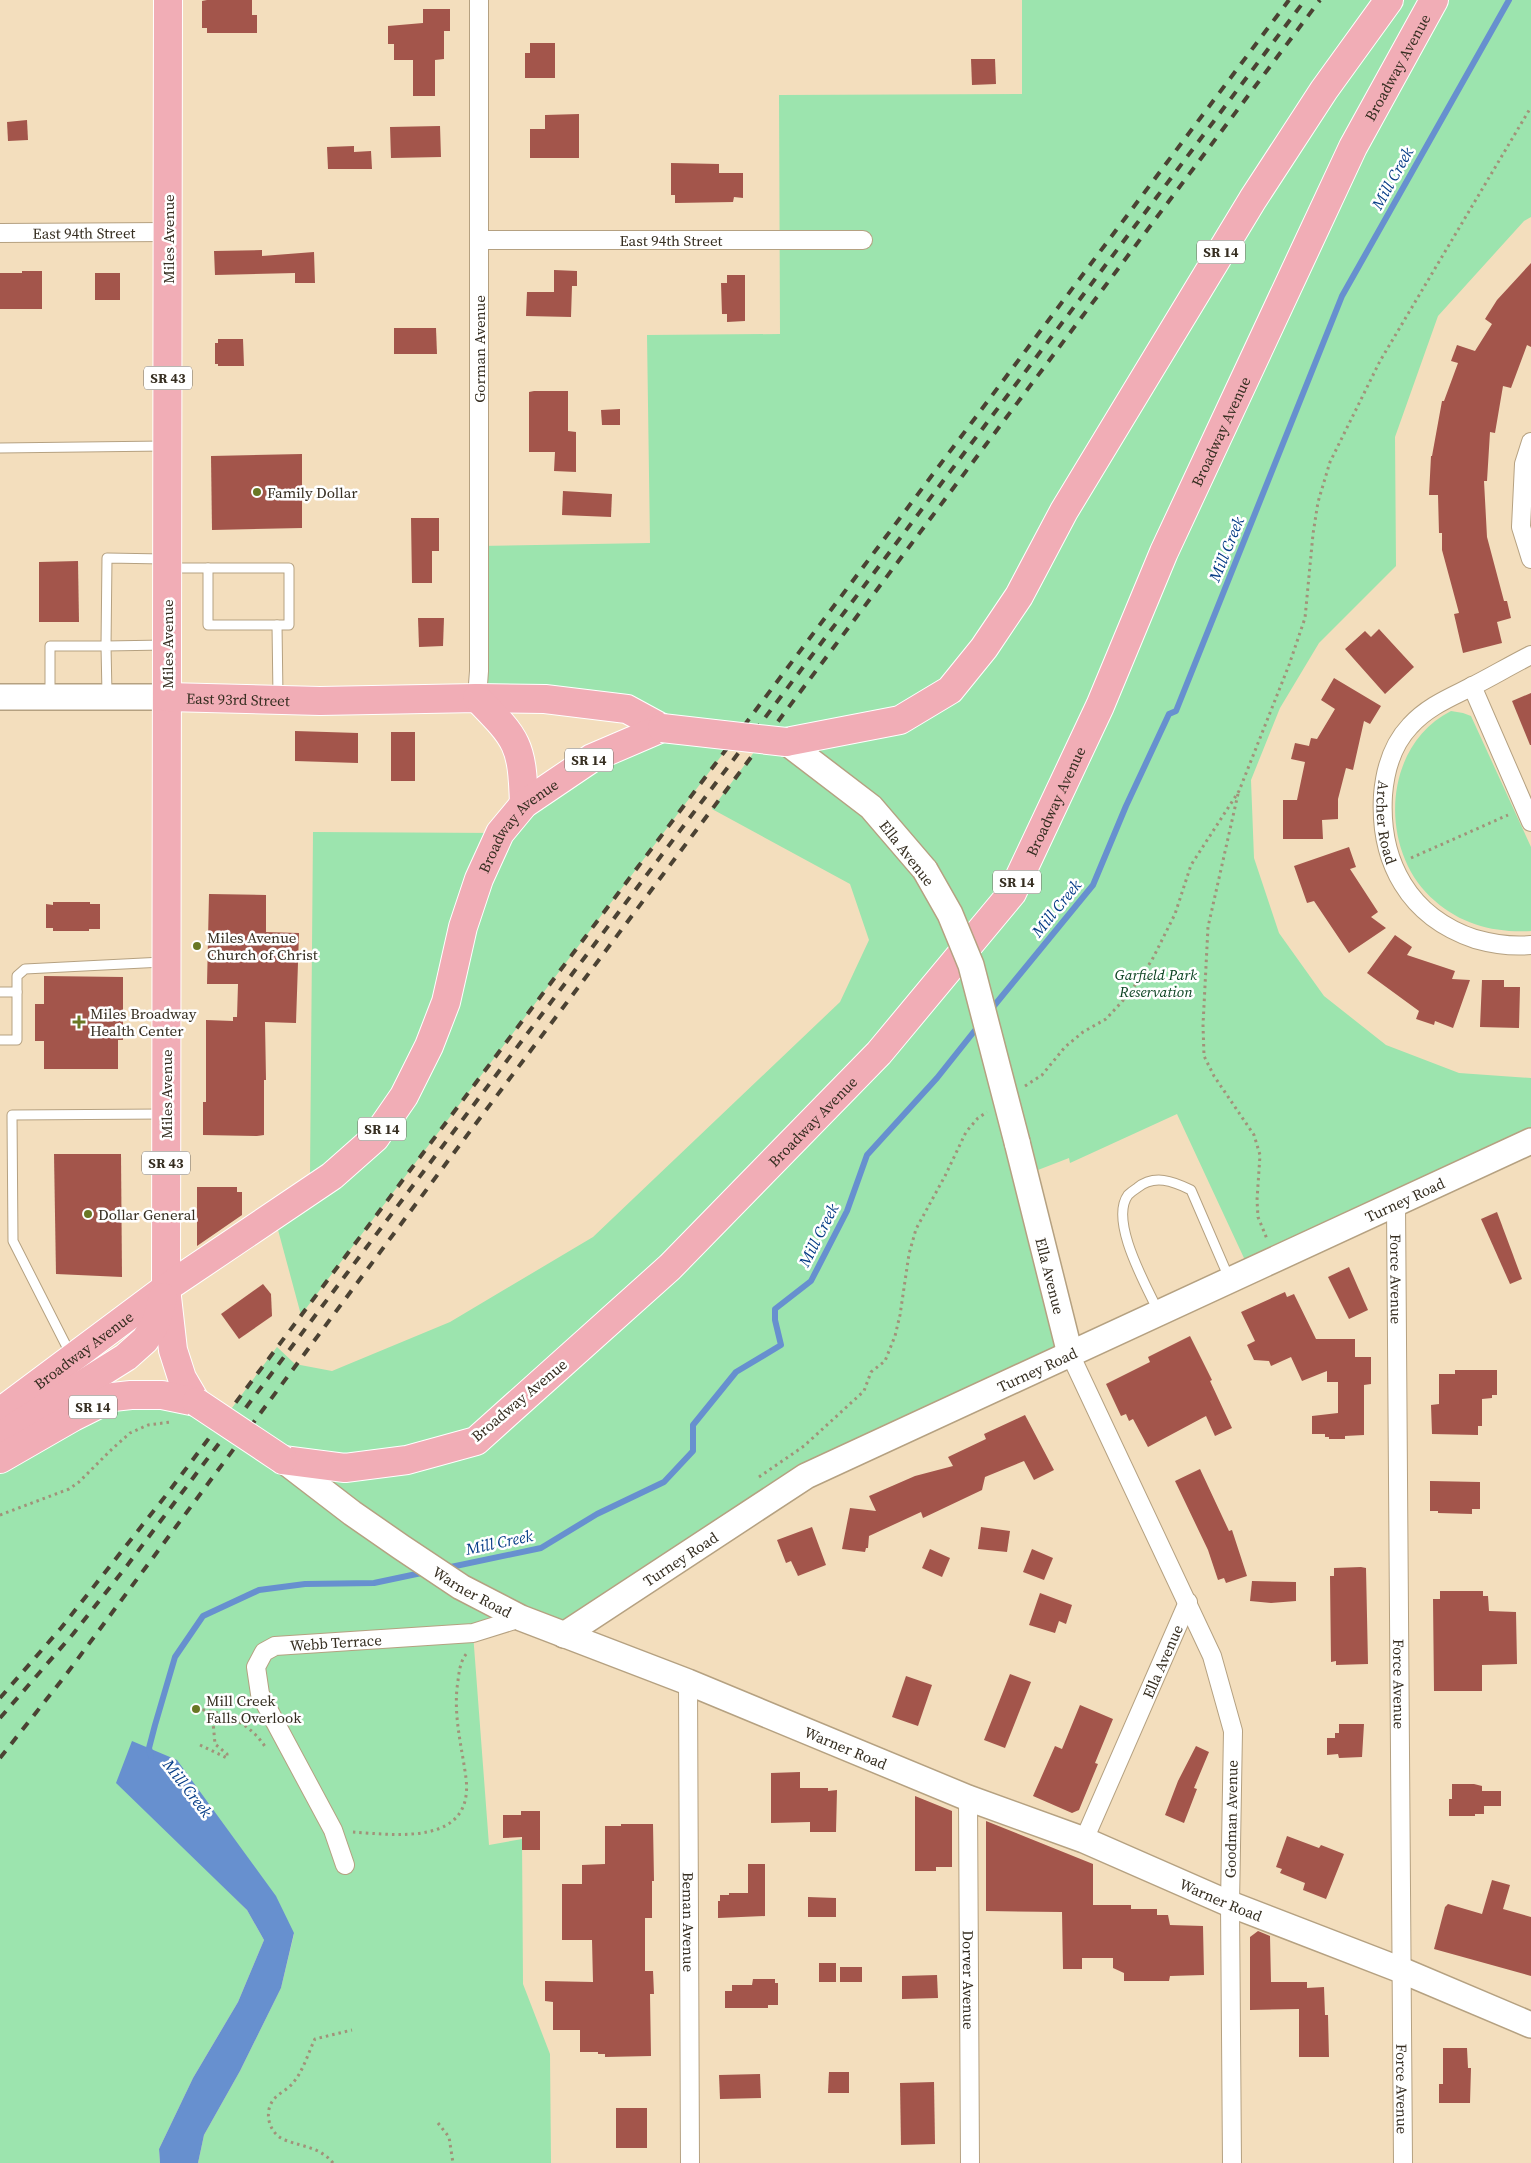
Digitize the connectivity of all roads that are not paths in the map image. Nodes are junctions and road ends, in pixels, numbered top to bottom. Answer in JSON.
{"nodes":[{"id":1,"x":168,"y":0,"type":"edge"},
{"id":2,"x":479,"y":0,"type":"edge"},
{"id":3,"x":1389,"y":0,"type":"edge"},
{"id":4,"x":1434,"y":0,"type":"edge"},
{"id":5,"x":168,"y":232,"type":"junction"},
{"id":6,"x":0,"y":233,"type":"edge"},
{"id":7,"x":479,"y":240,"type":"junction"},
{"id":8,"x":862,"y":240,"type":"dead end"},
{"id":9,"x":1531,"y":442,"type":"edge"},
{"id":10,"x":168,"y":446,"type":"junction"},
{"id":11,"x":0,"y":448,"type":"edge"},
{"id":12,"x":1531,"y":559,"type":"edge"},
{"id":13,"x":168,"y":564,"type":"junction"},
{"id":14,"x":208,"y":568,"type":"junction"},
{"id":15,"x":278,"y":625,"type":"junction"},
{"id":16,"x":167,"y":645,"type":"junction"},
{"id":17,"x":106,"y":646,"type":"junction"},
{"id":18,"x":1531,"y":655,"type":"edge"},
{"id":19,"x":1472,"y":686,"type":"junction"},
{"id":20,"x":0,"y":697,"type":"edge"},
{"id":21,"x":50,"y":697,"type":"junction"},
{"id":22,"x":107,"y":697,"type":"junction"},
{"id":23,"x":167,"y":697,"type":"junction"},
{"id":24,"x":477,"y":698,"type":"junction"},
{"id":25,"x":278,"y":700,"type":"junction"},
{"id":26,"x":662,"y":728,"type":"junction"},
{"id":27,"x":786,"y":742,"type":"junction"},
{"id":28,"x":524,"y":804,"type":"junction"},
{"id":29,"x":1531,"y":822,"type":"edge"},
{"id":30,"x":1531,"y":945,"type":"edge"},
{"id":31,"x":167,"y":962,"type":"junction"},
{"id":32,"x":0,"y":992,"type":"edge"},
{"id":33,"x":17,"y":992,"type":"junction"},
{"id":34,"x":0,"y":1040,"type":"edge"},
{"id":35,"x":166,"y":1114,"type":"junction"},
{"id":36,"x":1531,"y":1142,"type":"edge"},
{"id":37,"x":1396,"y":1204,"type":"junction"},
{"id":38,"x":1230,"y":1280,"type":"junction"},
{"id":39,"x":166,"y":1288,"type":"junction"},
{"id":40,"x":1159,"y":1313,"type":"junction"},
{"id":41,"x":1070,"y":1354,"type":"junction"},
{"id":42,"x":73,"y":1358,"type":"junction"},
{"id":43,"x":196,"y":1402,"type":"junction"},
{"id":44,"x":0,"y":1412,"type":"edge"},
{"id":45,"x":0,"y":1436,"type":"edge"},
{"id":46,"x":0,"y":1459,"type":"edge"},
{"id":47,"x":282,"y":1460,"type":"junction"},
{"id":48,"x":1188,"y":1602,"type":"junction"},
{"id":49,"x":521,"y":1618,"type":"junction"},
{"id":50,"x":564,"y":1635,"type":"junction"},
{"id":51,"x":688,"y":1682,"type":"junction"},
{"id":52,"x":968,"y":1798,"type":"junction"},
{"id":53,"x":1084,"y":1840,"type":"junction"},
{"id":54,"x":345,"y":1865,"type":"dead end"},
{"id":55,"x":1230,"y":1904,"type":"junction"},
{"id":56,"x":1401,"y":1970,"type":"junction"},
{"id":57,"x":1531,"y":2025,"type":"edge"},
{"id":58,"x":690,"y":2163,"type":"edge"},
{"id":59,"x":970,"y":2163,"type":"edge"},
{"id":60,"x":1232,"y":2163,"type":"edge"},
{"id":61,"x":1403,"y":2163,"type":"edge"}],
"edges":[{"from":1,"to":5,"type":"main road","name":"Miles Avenue","number":"SR 43"},
{"from":2,"to":7,"type":"street","name":"Gorman Avenue"},
{"from":3,"to":27,"type":"main road","name":"Broadway Avenue","number":"SR 14"},
{"from":4,"to":47,"type":"main road","name":"Broadway Avenue","number":"SR 14"},
{"from":5,"to":6,"type":"street","name":"East 94th Street"},
{"from":5,"to":10,"type":"main road","name":"Miles Avenue","number":"SR 43"},
{"from":7,"to":8,"type":"street","name":"East 94th Street"},
{"from":7,"to":24,"type":"street","name":"Gorman Avenue"},
{"from":9,"to":12,"type":"street"},
{"from":10,"to":11,"type":"lane"},
{"from":10,"to":13,"type":"main road","name":"Miles Avenue","number":"SR 43"},
{"from":13,"to":14,"type":"lane"},
{"from":13,"to":16,"type":"main road","name":"Miles Avenue","number":"SR 43"},
{"from":13,"to":17,"type":"lane"},
{"from":14,"to":15,"type":"lane"},
{"from":14,"to":15,"type":"lane"},
{"from":15,"to":25,"type":"lane"},
{"from":16,"to":17,"type":"lane"},
{"from":16,"to":23,"type":"main road","name":"Miles Avenue","number":"SR 43"},
{"from":17,"to":21,"type":"lane"},
{"from":17,"to":22,"type":"lane"},
{"from":18,"to":19,"type":"street","name":"Archer Road"},
{"from":19,"to":29,"type":"street"},
{"from":19,"to":30,"type":"street","name":"Archer Road"},
{"from":20,"to":21,"type":"main road","name":"East 93rd Street"},
{"from":21,"to":22,"type":"main road","name":"East 93rd Street"},
{"from":22,"to":23,"type":"main road","name":"East 93rd Street"},
{"from":23,"to":25,"type":"main road","name":"East 93rd Street"},
{"from":23,"to":31,"type":"main road","name":"Miles Avenue","number":"SR 43"},
{"from":24,"to":25,"type":"main road","name":"East 93rd Street"},
{"from":24,"to":26,"type":"main road","name":"East 93rd Street"},
{"from":24,"to":28,"type":"main road"},
{"from":26,"to":27,"type":"main road","name":"Broadway Avenue","number":"SR 14","bridge":true},
{"from":26,"to":28,"type":"main road","name":"Broadway Avenue","number":"SR 14"},
{"from":27,"to":41,"type":"main road","name":"Ella Avenue","bridge":true},
{"from":28,"to":39,"type":"main road","name":"Broadway Avenue","number":"SR 14"},
{"from":31,"to":33,"type":"lane"},
{"from":31,"to":35,"type":"main road","name":"Miles Avenue","number":"SR 43"},
{"from":32,"to":33,"type":"lane"},
{"from":33,"to":34,"type":"lane"},
{"from":35,"to":39,"type":"main road","name":"Miles Avenue","number":"SR 43"},
{"from":35,"to":42,"type":"lane"},
{"from":36,"to":37,"type":"main road","name":"Turney Road"},
{"from":37,"to":38,"type":"main road","name":"Turney Road"},
{"from":37,"to":56,"type":"street","name":"Force Avenue"},
{"from":38,"to":40,"type":"main road","name":"Turney Road"},
{"from":38,"to":40,"type":"lane"},
{"from":39,"to":42,"type":"main road","name":"Broadway Avenue","number":"SR 14"},
{"from":39,"to":43,"type":"main road"},
{"from":39,"to":45,"type":"main road","number":"SR 43"},
{"from":40,"to":41,"type":"main road","name":"Turney Road"},
{"from":41,"to":48,"type":"street","name":"Ella Avenue"},
{"from":41,"to":50,"type":"main road","name":"Turney Road"},
{"from":42,"to":44,"type":"main road","name":"Broadway Avenue","number":"SR 14"},
{"from":43,"to":46,"type":"main road","number":"SR 14"},
{"from":43,"to":47,"type":"main road","name":"Warner Road","number":"SR 14","bridge":true},
{"from":47,"to":49,"type":"main road","name":"Warner Road"},
{"from":48,"to":53,"type":"street","name":"Ella Avenue"},
{"from":48,"to":55,"type":"street","name":"Goodman Avenue"},
{"from":49,"to":50,"type":"main road","name":"Warner Road"},
{"from":49,"to":54,"type":"street","name":"Webb Terrace"},
{"from":50,"to":51,"type":"main road","name":"Warner Road"},
{"from":51,"to":52,"type":"main road","name":"Warner Road"},
{"from":51,"to":58,"type":"street","name":"Beman Avenue"},
{"from":52,"to":53,"type":"main road","name":"Warner Road"},
{"from":52,"to":59,"type":"street","name":"Dorver Avenue"},
{"from":53,"to":55,"type":"main road","name":"Warner Road"},
{"from":55,"to":56,"type":"main road","name":"Warner Road"},
{"from":55,"to":60,"type":"street","name":"Goodman Avenue"},
{"from":56,"to":57,"type":"main road","name":"Warner Road"},
{"from":56,"to":61,"type":"street","name":"Force Avenue"}]}
